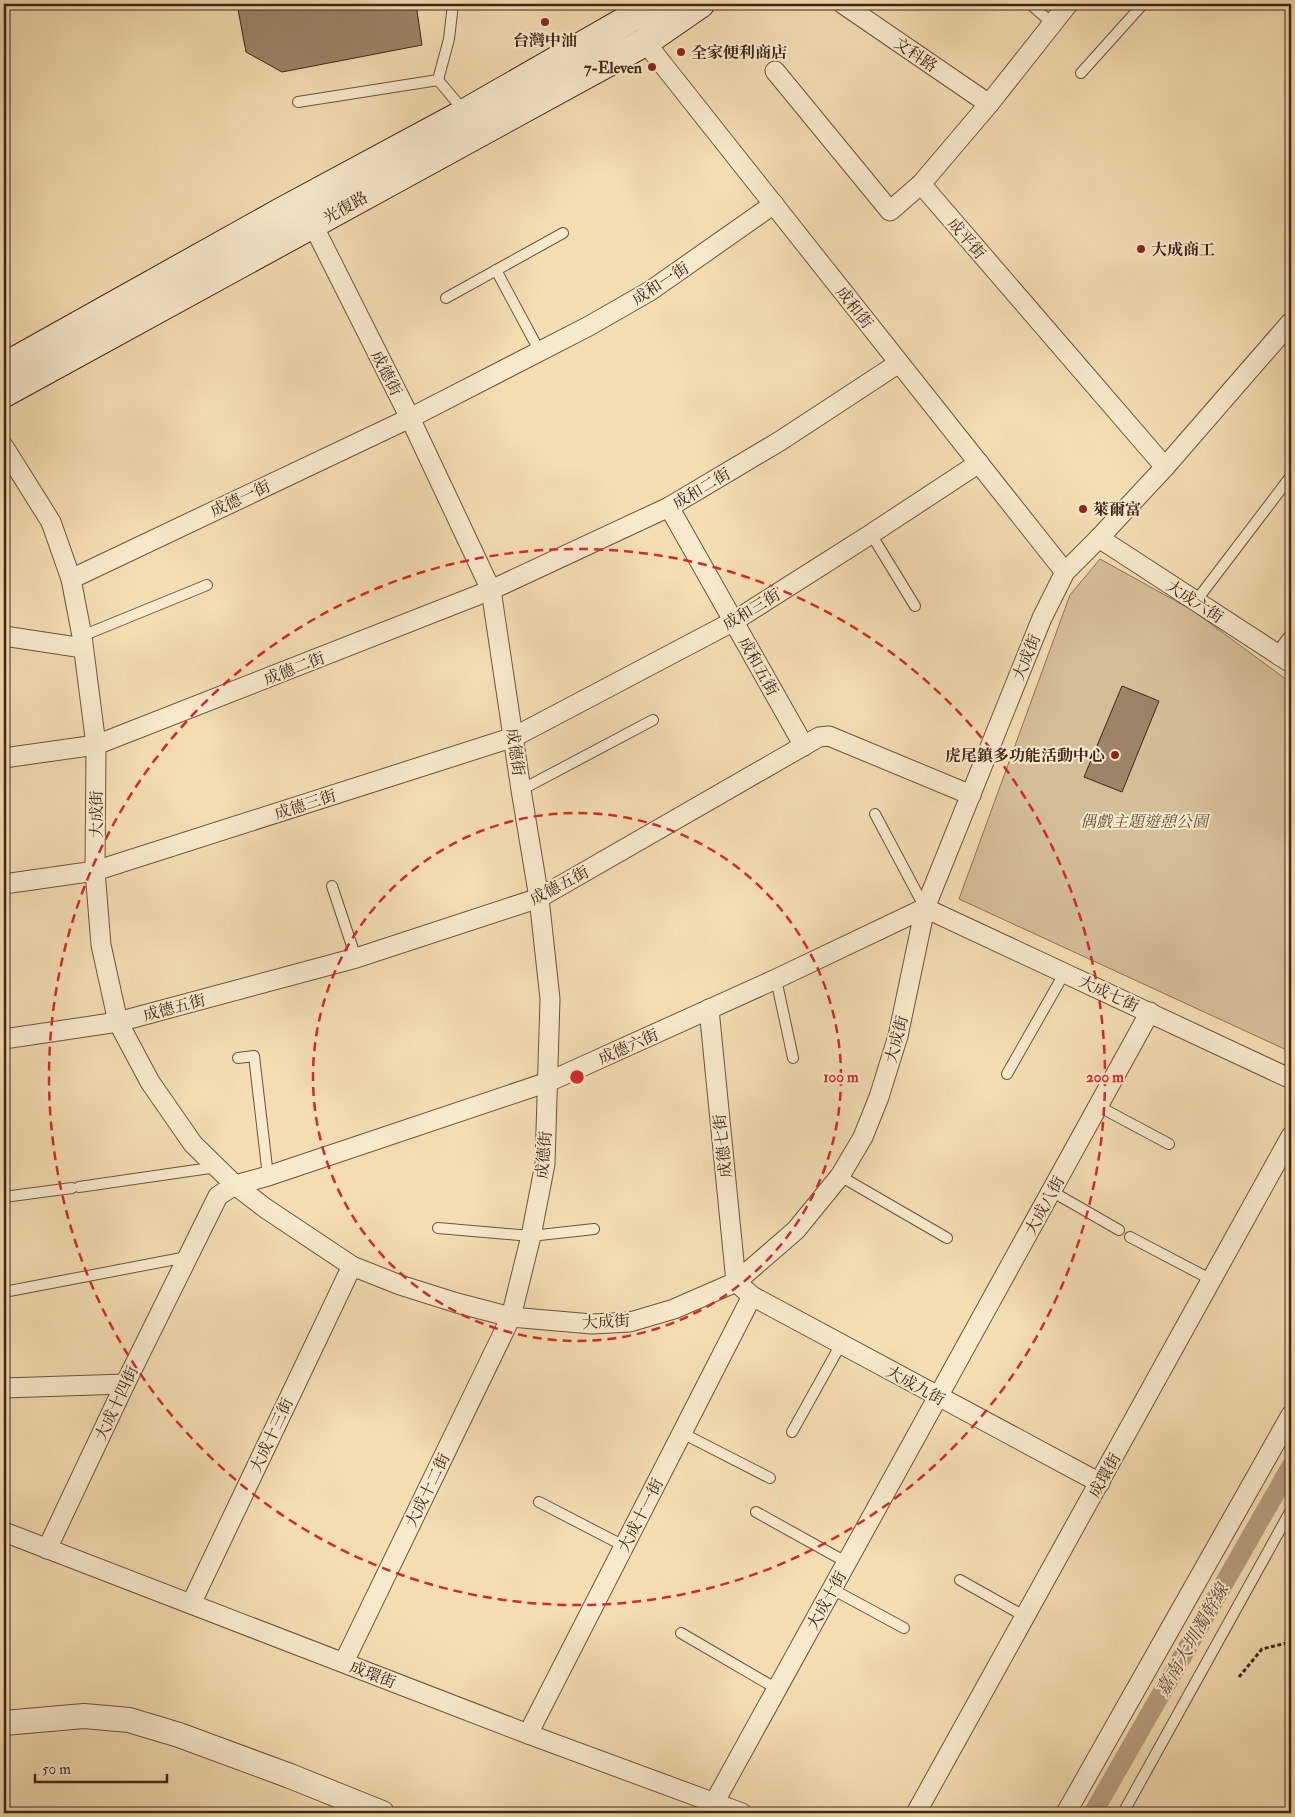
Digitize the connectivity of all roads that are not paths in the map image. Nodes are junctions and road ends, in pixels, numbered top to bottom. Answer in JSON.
{"nodes":[{"id":1,"x":453,"y":4,"type":"edge"},
{"id":2,"x":655,"y":4,"type":"edge"},
{"id":3,"x":674,"y":4,"type":"edge"},
{"id":4,"x":700,"y":4,"type":"edge"},
{"id":5,"x":843,"y":4,"type":"edge"},
{"id":6,"x":1030,"y":4,"type":"edge"},
{"id":7,"x":1068,"y":4,"type":"edge"},
{"id":8,"x":1143,"y":4,"type":"edge"},
{"id":9,"x":1052,"y":23,"type":"junction"},
{"id":10,"x":645,"y":42,"type":"junction"},
{"id":11,"x":775,"y":72,"type":"dead end"},
{"id":12,"x":1081,"y":73,"type":"dead end"},
{"id":13,"x":438,"y":80,"type":"junction"},
{"id":14,"x":298,"y":102,"type":"dead end"},
{"id":15,"x":989,"y":104,"type":"junction"},
{"id":16,"x":465,"y":113,"type":"junction"},
{"id":17,"x":921,"y":184,"type":"junction"},
{"id":18,"x":774,"y":204,"type":"junction"},
{"id":19,"x":313,"y":225,"type":"junction"},
{"id":20,"x":563,"y":233,"type":"dead end"},
{"id":21,"x":496,"y":270,"type":"junction"},
{"id":22,"x":446,"y":298,"type":"dead end"},
{"id":23,"x":1291,"y":322,"type":"edge"},
{"id":24,"x":540,"y":352,"type":"junction"},
{"id":25,"x":899,"y":363,"type":"junction"},
{"id":26,"x":4,"y":367,"type":"edge"},
{"id":27,"x":4,"y":394,"type":"edge"},
{"id":28,"x":410,"y":418,"type":"junction"},
{"id":29,"x":4,"y":447,"type":"edge"},
{"id":30,"x":979,"y":464,"type":"junction"},
{"id":31,"x":1165,"y":467,"type":"junction"},
{"id":32,"x":1291,"y":476,"type":"edge"},
{"id":33,"x":669,"y":507,"type":"junction"},
{"id":34,"x":871,"y":534,"type":"junction"},
{"id":35,"x":1099,"y":538,"type":"junction"},
{"id":36,"x":1065,"y":572,"type":"junction"},
{"id":37,"x":71,"y":579,"type":"junction"},
{"id":38,"x":207,"y":585,"type":"dead end"},
{"id":39,"x":491,"y":590,"type":"junction"},
{"id":40,"x":1196,"y":601,"type":"junction"},
{"id":41,"x":915,"y":606,"type":"dead end"},
{"id":42,"x":734,"y":621,"type":"junction"},
{"id":43,"x":4,"y":636,"type":"edge"},
{"id":44,"x":83,"y":642,"type":"junction"},
{"id":45,"x":1288,"y":654,"type":"edge"},
{"id":46,"x":653,"y":720,"type":"dead end"},
{"id":47,"x":514,"y":737,"type":"junction"},
{"id":48,"x":96,"y":745,"type":"junction"},
{"id":49,"x":804,"y":746,"type":"junction"},
{"id":50,"x":4,"y":758,"type":"edge"},
{"id":51,"x":521,"y":790,"type":"junction"},
{"id":52,"x":971,"y":795,"type":"junction"},
{"id":53,"x":875,"y":814,"type":"dead end"},
{"id":54,"x":96,"y":871,"type":"junction"},
{"id":55,"x":4,"y":884,"type":"edge"},
{"id":56,"x":332,"y":886,"type":"dead end"},
{"id":57,"x":539,"y":898,"type":"junction"},
{"id":58,"x":925,"y":908,"type":"junction"},
{"id":59,"x":356,"y":958,"type":"junction"},
{"id":60,"x":1065,"y":972,"type":"junction"},
{"id":61,"x":776,"y":979,"type":"junction"},
{"id":62,"x":709,"y":1009,"type":"junction"},
{"id":63,"x":1150,"y":1012,"type":"junction"},
{"id":64,"x":118,"y":1022,"type":"junction"},
{"id":65,"x":4,"y":1039,"type":"edge"},
{"id":66,"x":238,"y":1058,"type":"dead end"},
{"id":67,"x":793,"y":1058,"type":"dead end"},
{"id":68,"x":1008,"y":1074,"type":"dead end"},
{"id":69,"x":1291,"y":1079,"type":"edge"},
{"id":70,"x":548,"y":1082,"type":"junction"},
{"id":71,"x":1098,"y":1106,"type":"junction"},
{"id":72,"x":1291,"y":1136,"type":"edge"},
{"id":73,"x":1169,"y":1144,"type":"dead end"},
{"id":74,"x":216,"y":1167,"type":"junction"},
{"id":75,"x":268,"y":1176,"type":"junction"},
{"id":76,"x":840,"y":1176,"type":"junction"},
{"id":77,"x":235,"y":1184,"type":"junction"},
{"id":78,"x":1051,"y":1191,"type":"junction"},
{"id":79,"x":4,"y":1197,"type":"edge"},
{"id":80,"x":438,"y":1228,"type":"dead end"},
{"id":81,"x":594,"y":1229,"type":"dead end"},
{"id":82,"x":1119,"y":1230,"type":"dead end"},
{"id":83,"x":531,"y":1236,"type":"junction"},
{"id":84,"x":1130,"y":1236,"type":"dead end"},
{"id":85,"x":948,"y":1238,"type":"dead end"},
{"id":86,"x":187,"y":1257,"type":"junction"},
{"id":87,"x":352,"y":1266,"type":"junction"},
{"id":88,"x":1212,"y":1280,"type":"junction"},
{"id":89,"x":736,"y":1282,"type":"junction"},
{"id":90,"x":4,"y":1292,"type":"edge"},
{"id":91,"x":752,"y":1296,"type":"junction"},
{"id":92,"x":511,"y":1317,"type":"junction"},
{"id":93,"x":841,"y":1344,"type":"junction"},
{"id":94,"x":125,"y":1384,"type":"junction"},
{"id":95,"x":4,"y":1388,"type":"edge"},
{"id":96,"x":938,"y":1397,"type":"junction"},
{"id":97,"x":1291,"y":1415,"type":"edge"},
{"id":98,"x":792,"y":1432,"type":"dead end"},
{"id":99,"x":682,"y":1433,"type":"junction"},
{"id":100,"x":770,"y":1478,"type":"dead end"},
{"id":101,"x":1100,"y":1483,"type":"junction"},
{"id":102,"x":539,"y":1502,"type":"dead end"},
{"id":103,"x":1291,"y":1510,"type":"edge"},
{"id":104,"x":756,"y":1512,"type":"dead end"},
{"id":105,"x":4,"y":1532,"type":"edge"},
{"id":106,"x":624,"y":1546,"type":"junction"},
{"id":107,"x":47,"y":1549,"type":"junction"},
{"id":108,"x":846,"y":1562,"type":"junction"},
{"id":109,"x":960,"y":1580,"type":"dead end"},
{"id":110,"x":832,"y":1589,"type":"junction"},
{"id":111,"x":191,"y":1604,"type":"junction"},
{"id":112,"x":1024,"y":1616,"type":"junction"},
{"id":113,"x":904,"y":1628,"type":"dead end"},
{"id":114,"x":681,"y":1633,"type":"dead end"},
{"id":115,"x":344,"y":1662,"type":"junction"},
{"id":116,"x":776,"y":1689,"type":"junction"},
{"id":117,"x":4,"y":1723,"type":"edge"},
{"id":118,"x":528,"y":1734,"type":"junction"},
{"id":119,"x":714,"y":1802,"type":"junction"},
{"id":120,"x":382,"y":1813,"type":"edge"},
{"id":121,"x":742,"y":1813,"type":"edge"},
{"id":122,"x":916,"y":1813,"type":"edge"},
{"id":123,"x":1066,"y":1813,"type":"edge"},
{"id":124,"x":1124,"y":1813,"type":"edge"}],
"edges":[{"from":1,"to":13,"type":"lane"},
{"from":2,"to":16,"type":"main road","name":"光復路"},
{"from":3,"to":10,"type":"street","name":"光復路"},
{"from":4,"to":10,"type":"main road"},
{"from":5,"to":15,"type":"street","name":"文科路"},
{"from":6,"to":9,"type":"lane"},
{"from":7,"to":9,"type":"street"},
{"from":8,"to":12,"type":"lane"},
{"from":9,"to":15,"type":"street"},
{"from":10,"to":18,"type":"street","name":"成和街"},
{"from":10,"to":19,"type":"main road","name":"光復路"},
{"from":11,"to":17,"type":"street"},
{"from":13,"to":14,"type":"lane"},
{"from":13,"to":16,"type":"lane"},
{"from":15,"to":17,"type":"street"},
{"from":16,"to":26,"type":"main road","name":"光復路"},
{"from":17,"to":31,"type":"street","name":"成平街"},
{"from":18,"to":24,"type":"street","name":"成和一街"},
{"from":18,"to":25,"type":"street","name":"成和街"},
{"from":19,"to":27,"type":"main road","name":"光復路"},
{"from":19,"to":28,"type":"street","name":"成德街"},
{"from":20,"to":21,"type":"lane"},
{"from":21,"to":22,"type":"lane"},
{"from":21,"to":24,"type":"lane"},
{"from":23,"to":31,"type":"street","name":"大成街"},
{"from":24,"to":28,"type":"street","name":"成和一街"},
{"from":25,"to":30,"type":"street","name":"成和街"},
{"from":25,"to":33,"type":"street","name":"成和二街"},
{"from":28,"to":37,"type":"street","name":"成德一街"},
{"from":28,"to":39,"type":"street","name":"成德街"},
{"from":29,"to":37,"type":"street","name":"大成街"},
{"from":30,"to":34,"type":"street","name":"成和三街"},
{"from":30,"to":36,"type":"street","name":"成和街"},
{"from":31,"to":35,"type":"street","name":"大成街"},
{"from":32,"to":40,"type":"lane"},
{"from":33,"to":39,"type":"street","name":"成和二街"},
{"from":33,"to":42,"type":"street","name":"成和五街"},
{"from":34,"to":41,"type":"lane"},
{"from":34,"to":42,"type":"street","name":"成和三街"},
{"from":35,"to":36,"type":"street","name":"大成街"},
{"from":35,"to":40,"type":"street","name":"大成六街"},
{"from":36,"to":52,"type":"street","name":"大成街"},
{"from":37,"to":44,"type":"street","name":"大成街"},
{"from":38,"to":44,"type":"lane"},
{"from":39,"to":47,"type":"street","name":"成德街"},
{"from":39,"to":48,"type":"street","name":"成德二街"},
{"from":40,"to":45,"type":"street","name":"大成六街"},
{"from":42,"to":47,"type":"street","name":"成和三街"},
{"from":42,"to":49,"type":"street","name":"成和五街"},
{"from":43,"to":44,"type":"street"},
{"from":44,"to":48,"type":"street","name":"大成街"},
{"from":46,"to":51,"type":"lane"},
{"from":47,"to":51,"type":"street","name":"成德街"},
{"from":47,"to":54,"type":"street","name":"成德三街"},
{"from":48,"to":50,"type":"street","name":"成德二街"},
{"from":48,"to":54,"type":"street","name":"大成街"},
{"from":49,"to":52,"type":"street","name":"成德五街"},
{"from":49,"to":57,"type":"street","name":"成德五街"},
{"from":51,"to":57,"type":"street","name":"成德街"},
{"from":52,"to":58,"type":"street","name":"大成街"},
{"from":53,"to":58,"type":"lane"},
{"from":54,"to":55,"type":"street","name":"成德三街"},
{"from":54,"to":64,"type":"street","name":"大成街"},
{"from":56,"to":59,"type":"lane"},
{"from":57,"to":59,"type":"street","name":"成德五街"},
{"from":57,"to":70,"type":"street","name":"成德街"},
{"from":58,"to":60,"type":"street","name":"大成七街"},
{"from":58,"to":61,"type":"street","name":"成德六街"},
{"from":58,"to":76,"type":"street","name":"大成街"},
{"from":59,"to":64,"type":"street","name":"成德五街"},
{"from":60,"to":63,"type":"street","name":"大成七街"},
{"from":60,"to":68,"type":"lane"},
{"from":61,"to":62,"type":"street","name":"成德六街"},
{"from":61,"to":67,"type":"lane"},
{"from":62,"to":70,"type":"street","name":"成德六街"},
{"from":62,"to":89,"type":"street","name":"成德七街"},
{"from":63,"to":69,"type":"street","name":"大成七街"},
{"from":63,"to":71,"type":"street","name":"大成八街"},
{"from":64,"to":65,"type":"street","name":"成德五街"},
{"from":64,"to":74,"type":"street","name":"大成街"},
{"from":66,"to":75,"type":"lane"},
{"from":70,"to":75,"type":"street","name":"成德六街"},
{"from":70,"to":83,"type":"street","name":"成德街"},
{"from":71,"to":73,"type":"lane"},
{"from":71,"to":78,"type":"street","name":"大成八街"},
{"from":72,"to":88,"type":"street","name":"成環街"},
{"from":74,"to":77,"type":"street","name":"大成街"},
{"from":74,"to":79,"type":"lane"},
{"from":75,"to":77,"type":"street","name":"成德六街"},
{"from":76,"to":85,"type":"lane"},
{"from":76,"to":89,"type":"street","name":"大成街"},
{"from":77,"to":86,"type":"street","name":"大成十四街"},
{"from":77,"to":87,"type":"street","name":"大成街"},
{"from":78,"to":82,"type":"lane"},
{"from":78,"to":96,"type":"street","name":"大成八街"},
{"from":80,"to":83,"type":"lane"},
{"from":81,"to":83,"type":"lane"},
{"from":83,"to":92,"type":"street","name":"成德街"},
{"from":84,"to":88,"type":"lane"},
{"from":86,"to":90,"type":"lane"},
{"from":86,"to":94,"type":"street","name":"大成十四街"},
{"from":87,"to":92,"type":"street","name":"大成街"},
{"from":87,"to":111,"type":"street","name":"大成十三街"},
{"from":88,"to":101,"type":"street","name":"成環街"},
{"from":89,"to":91,"type":"street","name":"大成九街"},
{"from":89,"to":92,"type":"street","name":"大成街"},
{"from":91,"to":93,"type":"street","name":"大成九街"},
{"from":91,"to":99,"type":"street","name":"大成十一街"},
{"from":92,"to":115,"type":"street","name":"大成十二街"},
{"from":93,"to":96,"type":"street","name":"大成九街"},
{"from":93,"to":98,"type":"lane"},
{"from":94,"to":95,"type":"street"},
{"from":94,"to":107,"type":"street","name":"大成十四街"},
{"from":96,"to":101,"type":"street","name":"大成九街"},
{"from":96,"to":108,"type":"street","name":"大成十街"},
{"from":97,"to":123,"type":"street"},
{"from":99,"to":100,"type":"lane"},
{"from":99,"to":106,"type":"street","name":"大成十一街"},
{"from":101,"to":112,"type":"street","name":"成環街"},
{"from":102,"to":106,"type":"lane"},
{"from":103,"to":124,"type":"lane"},
{"from":104,"to":108,"type":"lane"},
{"from":105,"to":107,"type":"street","name":"成環街"},
{"from":106,"to":118,"type":"street","name":"大成十一街"},
{"from":107,"to":111,"type":"street","name":"成環街"},
{"from":108,"to":110,"type":"street","name":"大成十街"},
{"from":109,"to":112,"type":"lane"},
{"from":110,"to":113,"type":"lane"},
{"from":110,"to":116,"type":"street","name":"大成十街"},
{"from":111,"to":115,"type":"street","name":"成環街"},
{"from":112,"to":122,"type":"street","name":"成環街"},
{"from":114,"to":116,"type":"lane"},
{"from":115,"to":118,"type":"street","name":"成環街"},
{"from":116,"to":119,"type":"street","name":"大成十街"},
{"from":117,"to":120,"type":"street"},
{"from":118,"to":119,"type":"street","name":"成環街"},
{"from":119,"to":121,"type":"street","name":"成環街"}]}
